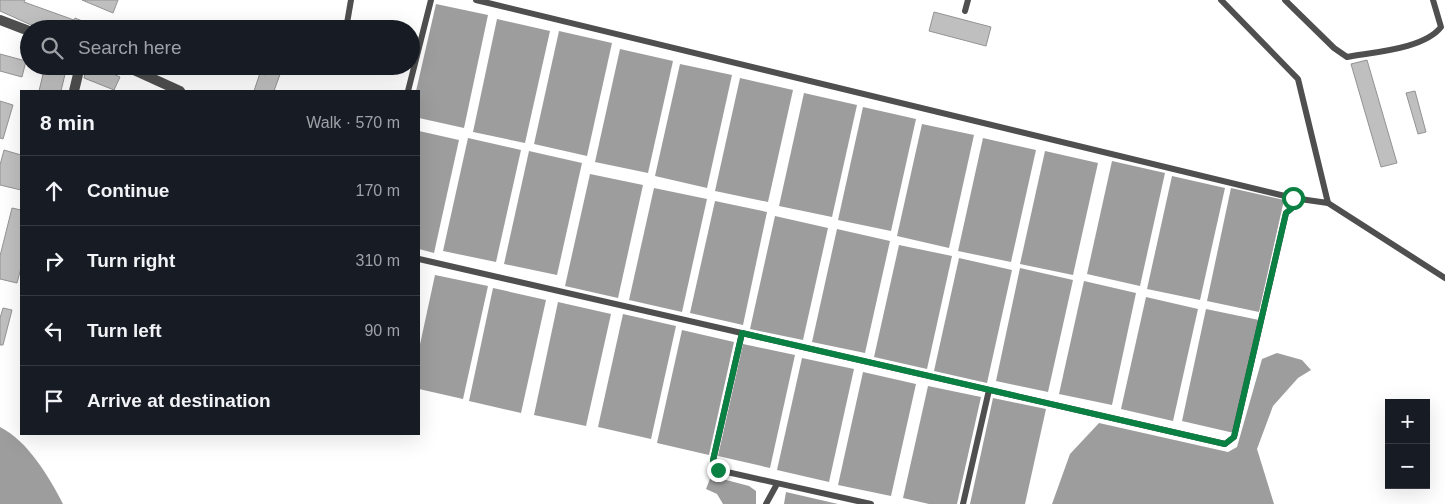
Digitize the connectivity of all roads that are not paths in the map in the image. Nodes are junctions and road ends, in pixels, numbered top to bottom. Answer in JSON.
{"nodes":[{"id":1,"x":351,"y":0,"type":"edge"},
{"id":2,"x":430,"y":0,"type":"edge"},
{"id":3,"x":476,"y":0,"type":"edge"},
{"id":4,"x":968,"y":0,"type":"edge"},
{"id":5,"x":1221,"y":0,"type":"edge"},
{"id":6,"x":1285,"y":0,"type":"edge"},
{"id":7,"x":1433,"y":0,"type":"edge"},
{"id":8,"x":965,"y":10,"type":"dead end"},
{"id":9,"x":0,"y":20,"type":"edge"},
{"id":10,"x":348,"y":20,"type":"edge"},
{"id":11,"x":20,"y":28,"type":"edge"},
{"id":12,"x":420,"y":41,"type":"edge"},
{"id":13,"x":78,"y":75,"type":"edge"},
{"id":14,"x":145,"y":75,"type":"edge"},
{"id":15,"x":412,"y":75,"type":"edge"},
{"id":16,"x":74,"y":90,"type":"edge"},
{"id":17,"x":178,"y":90,"type":"edge"},
{"id":18,"x":408,"y":90,"type":"edge"},
{"id":19,"x":1303,"y":199,"type":"junction"},
{"id":20,"x":1328,"y":203,"type":"junction"},
{"id":21,"x":420,"y":259,"type":"edge"},
{"id":22,"x":1445,"y":278,"type":"edge"},
{"id":23,"x":742,"y":333,"type":"junction"},
{"id":24,"x":989,"y":390,"type":"junction"},
{"id":25,"x":777,"y":484,"type":"junction"},
{"id":26,"x":766,"y":504,"type":"edge"},
{"id":27,"x":871,"y":504,"type":"edge"},
{"id":28,"x":963,"y":504,"type":"edge"}],
"edges":[{"from":1,"to":10,"type":"lane"},
{"from":2,"to":12,"type":"lane"},
{"from":3,"to":19,"type":"lane"},
{"from":4,"to":8,"type":"lane"},
{"from":5,"to":20,"type":"lane"},
{"from":6,"to":7,"type":"lane"},
{"from":9,"to":11,"type":"street"},
{"from":13,"to":16,"type":"street"},
{"from":14,"to":17,"type":"street"},
{"from":15,"to":18,"type":"lane"},
{"from":19,"to":20,"type":"lane"},
{"from":19,"to":24,"type":"lane"},
{"from":20,"to":22,"type":"lane"},
{"from":21,"to":23,"type":"lane"},
{"from":23,"to":24,"type":"lane"},
{"from":23,"to":25,"type":"lane"},
{"from":24,"to":28,"type":"lane"},
{"from":25,"to":26,"type":"lane"},
{"from":25,"to":27,"type":"lane"}]}
